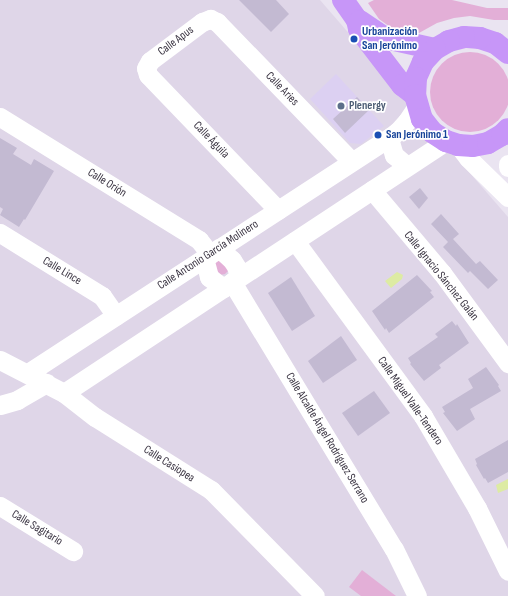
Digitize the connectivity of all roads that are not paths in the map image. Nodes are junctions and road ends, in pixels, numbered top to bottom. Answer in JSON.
{"nodes":[{"id":1,"x":342,"y":0,"type":"edge"},
{"id":2,"x":210,"y":19,"type":"joint"},
{"id":3,"x":357,"y":20,"type":"junction"},
{"id":4,"x":504,"y":45,"type":"edge"},
{"id":5,"x":435,"y":49,"type":"junction"},
{"id":6,"x":146,"y":68,"type":"joint"},
{"id":7,"x":416,"y":100,"type":"junction"},
{"id":8,"x":0,"y":117,"type":"edge"},
{"id":9,"x":508,"y":129,"type":"edge"},
{"id":10,"x":388,"y":138,"type":"junction"},
{"id":11,"x":452,"y":143,"type":"junction"},
{"id":12,"x":352,"y":161,"type":"junction"},
{"id":13,"x":407,"y":166,"type":"junction"},
{"id":14,"x":372,"y":190,"type":"junction"},
{"id":15,"x":508,"y":197,"type":"edge"},
{"id":16,"x":278,"y":210,"type":"junction"},
{"id":17,"x":0,"y":233,"type":"edge"},
{"id":18,"x":295,"y":241,"type":"junction"},
{"id":19,"x":211,"y":254,"type":"junction"},
{"id":20,"x":231,"y":283,"type":"junction"},
{"id":21,"x":116,"y":316,"type":"junction"},
{"id":22,"x":0,"y":360,"type":"edge"},
{"id":23,"x":508,"y":363,"type":"edge"},
{"id":24,"x":28,"y":373,"type":"junction"},
{"id":25,"x":46,"y":383,"type":"junction"},
{"id":26,"x":64,"y":393,"type":"junction"},
{"id":27,"x":0,"y":405,"type":"edge"},
{"id":28,"x":0,"y":506,"type":"edge"},
{"id":29,"x":73,"y":551,"type":"dead end"},
{"id":30,"x":508,"y":571,"type":"edge"},
{"id":31,"x":315,"y":596,"type":"edge"},
{"id":32,"x":417,"y":596,"type":"edge"}],
"edges":[{"from":1,"to":3,"type":"main road"},
{"from":2,"to":6,"type":"street","name":"Calle Apus"},
{"from":2,"to":12,"type":"street","name":"Calle Aries"},
{"from":3,"to":5,"type":"main road"},
{"from":3,"to":7,"type":"main road"},
{"from":4,"to":5,"type":"main road"},
{"from":5,"to":7,"type":"main road"},
{"from":6,"to":16,"type":"street","name":"Calle Águila"},
{"from":7,"to":10,"type":"street","name":"Calle Antonio García Molinero"},
{"from":7,"to":11,"type":"main road"},
{"from":8,"to":19,"type":"street","name":"Calle Orión"},
{"from":9,"to":11,"type":"main road"},
{"from":10,"to":12,"type":"street","name":"Calle Antonio García Molinero"},
{"from":10,"to":13,"type":"street"},
{"from":11,"to":13,"type":"street"},
{"from":11,"to":15,"type":"street"},
{"from":12,"to":16,"type":"street","name":"Calle Antonio García Molinero"},
{"from":13,"to":14,"type":"street"},
{"from":14,"to":18,"type":"street"},
{"from":14,"to":23,"type":"street","name":"Calle Ignacio Sánchez Galán"},
{"from":16,"to":19,"type":"street","name":"Calle Antonio García Molinero"},
{"from":17,"to":21,"type":"street","name":"Calle Lince"},
{"from":18,"to":20,"type":"street"},
{"from":18,"to":30,"type":"street","name":"Calle Miguel Valle-Tendero"},
{"from":19,"to":20,"type":"street"},
{"from":19,"to":20,"type":"street","name":"Calle Orión"},
{"from":19,"to":21,"type":"street","name":"Calle Antonio García Molinero"},
{"from":20,"to":26,"type":"street"},
{"from":20,"to":32,"type":"street","name":"Calle Alcalde Ángel Rodríguez Serrano"},
{"from":21,"to":24,"type":"street","name":"Calle Antonio García Molinero"},
{"from":22,"to":24,"type":"street","name":"Calle Casiopea"},
{"from":24,"to":25,"type":"street","name":"Calle Casiopea"},
{"from":25,"to":26,"type":"street","name":"Calle Casiopea"},
{"from":25,"to":27,"type":"street"},
{"from":26,"to":31,"type":"street","name":"Calle Casiopea"},
{"from":28,"to":29,"type":"street","name":"Calle Sagitario"}]}
